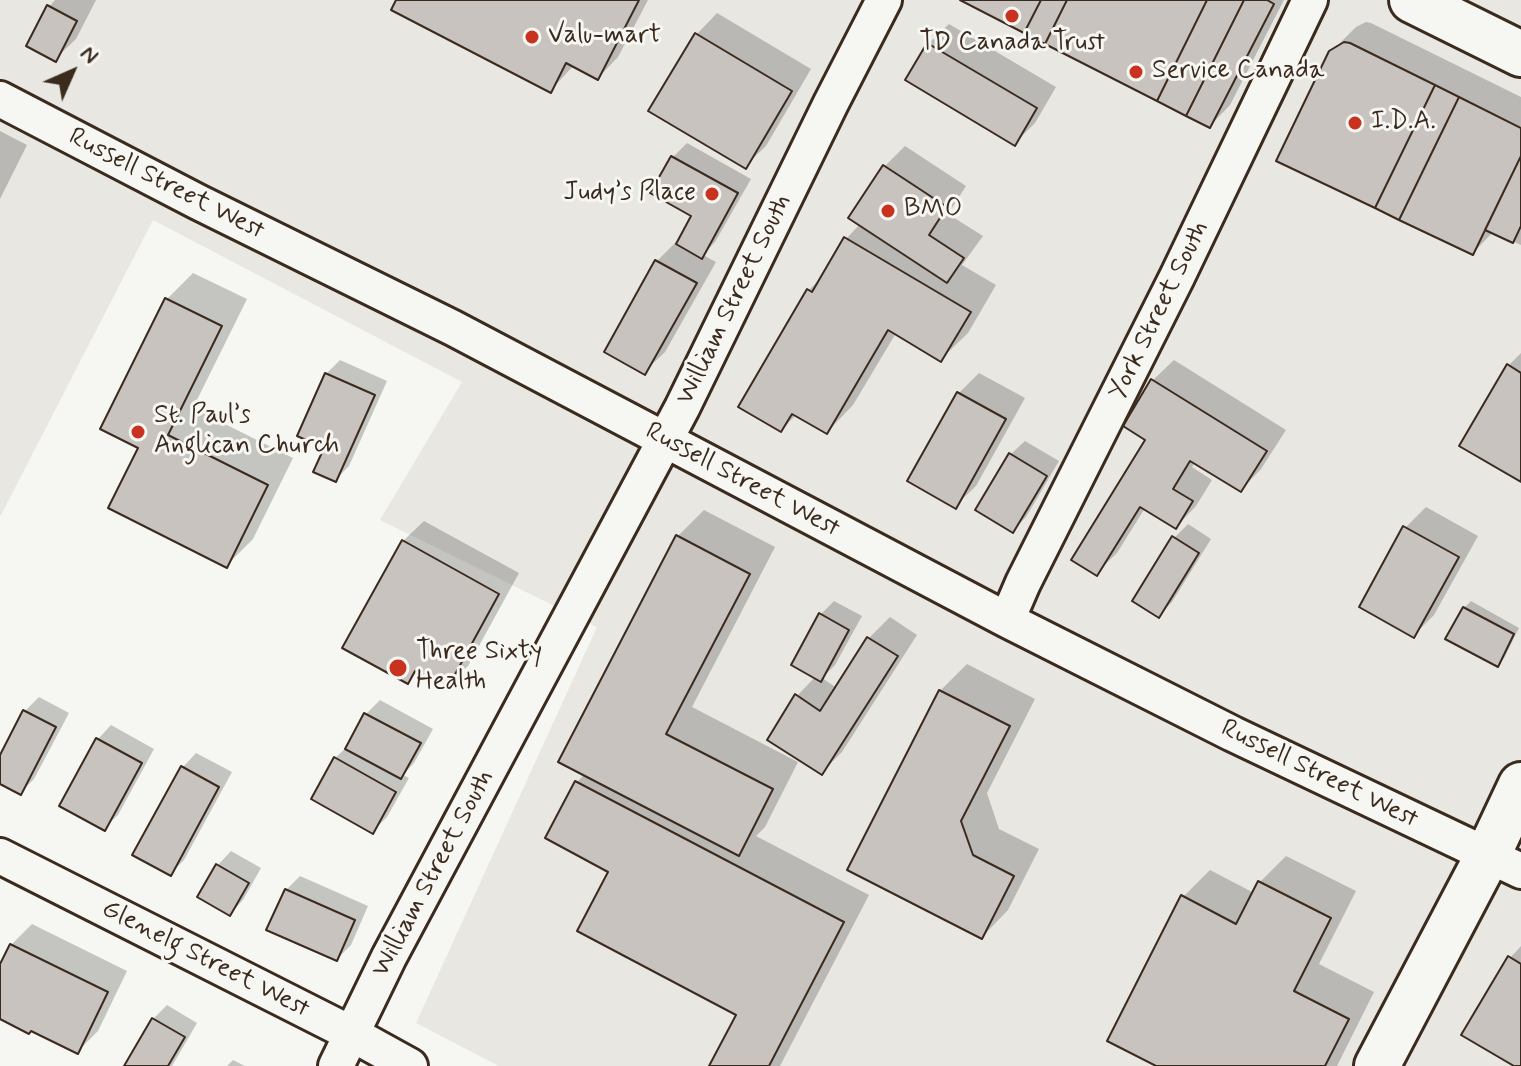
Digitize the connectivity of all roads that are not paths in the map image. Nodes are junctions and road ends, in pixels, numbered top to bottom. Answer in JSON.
{"nodes":[{"id":1,"x":884,"y":0,"type":"edge"},
{"id":2,"x":1310,"y":0,"type":"edge"},
{"id":3,"x":1412,"y":0,"type":"edge"},
{"id":4,"x":1521,"y":54,"type":"edge"},
{"id":5,"x":0,"y":99,"type":"edge"},
{"id":6,"x":665,"y":441,"type":"junction"},
{"id":7,"x":1007,"y":620,"type":"junction"},
{"id":8,"x":1521,"y":785,"type":"edge"},
{"id":9,"x":0,"y":856,"type":"edge"},
{"id":10,"x":1504,"y":863,"type":"edge"},
{"id":11,"x":352,"y":1034,"type":"junction"},
{"id":12,"x":336,"y":1066,"type":"edge"},
{"id":13,"x":410,"y":1066,"type":"edge"},
{"id":14,"x":1377,"y":1066,"type":"edge"}],
"edges":[{"from":1,"to":6,"type":"street","name":"William Street South"},
{"from":2,"to":7,"type":"street","name":"York Street South"},
{"from":3,"to":4,"type":"main road"},
{"from":5,"to":6,"type":"street","name":"Russell Street West"},
{"from":6,"to":7,"type":"street","name":"Russell Street West"},
{"from":6,"to":11,"type":"street","name":"William Street South"},
{"from":7,"to":10,"type":"street","name":"Russell Street West"},
{"from":8,"to":10,"type":"main road"},
{"from":9,"to":11,"type":"street","name":"Glenelg Street West"},
{"from":10,"to":14,"type":"main road"},
{"from":11,"to":12,"type":"street","name":"William Street South"},
{"from":11,"to":13,"type":"street","name":"Glenelg Street West"}]}
